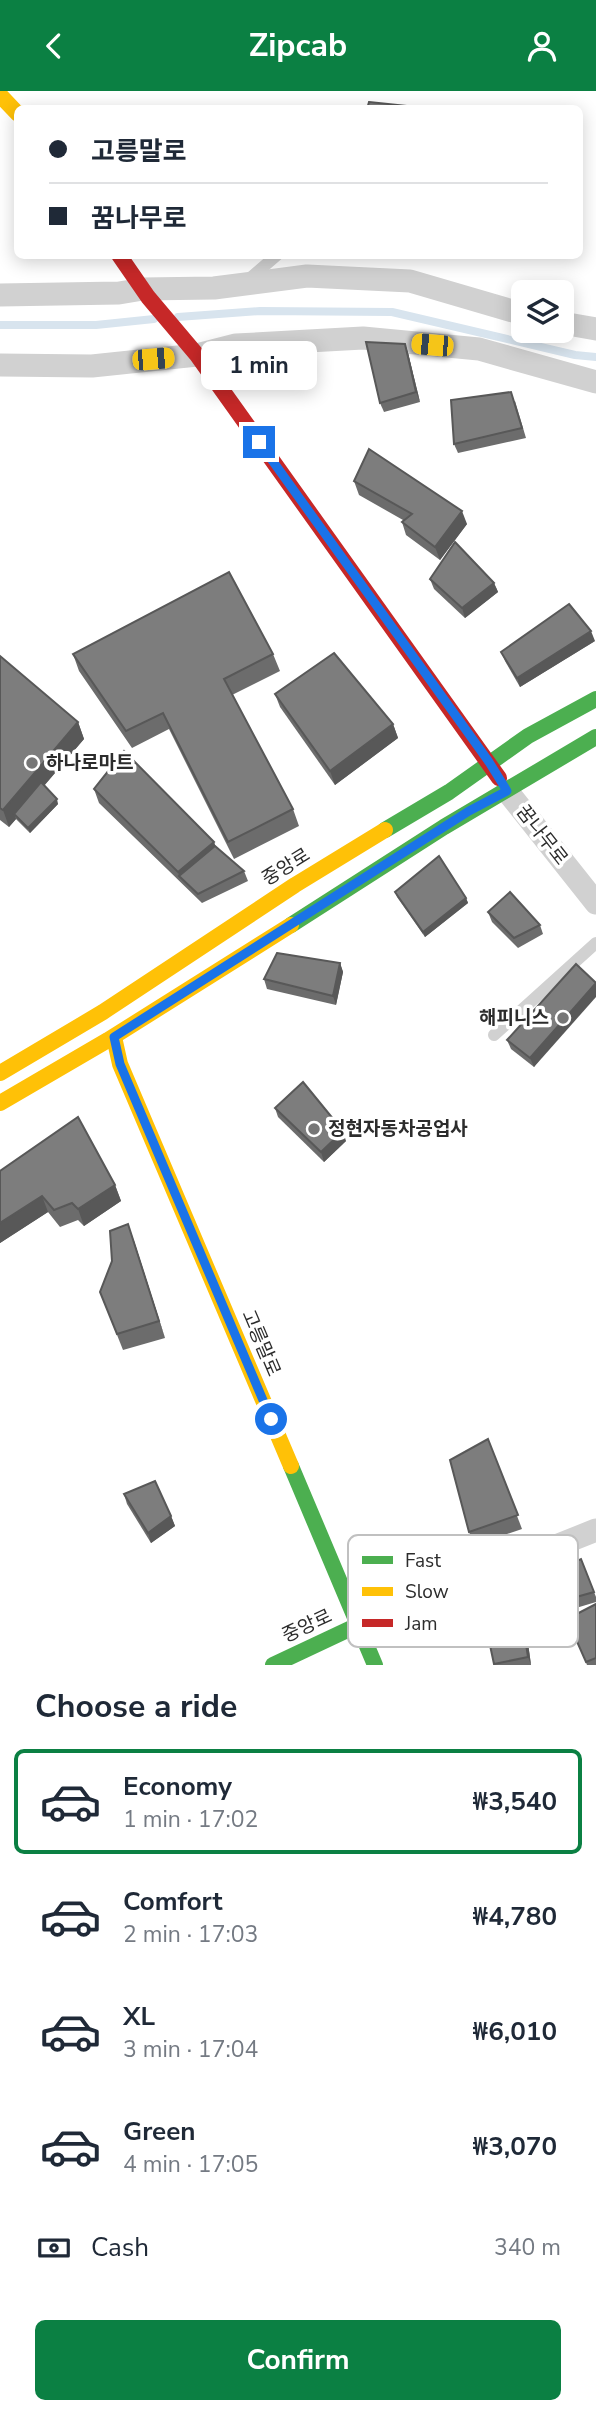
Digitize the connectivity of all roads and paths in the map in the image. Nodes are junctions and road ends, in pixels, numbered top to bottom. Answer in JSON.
{"nodes":[{"id":1,"x":0,"y":96,"type":"edge"},
{"id":2,"x":14,"y":109,"type":"edge"},
{"id":3,"x":122,"y":259,"type":"edge"},
{"id":4,"x":272,"y":259,"type":"edge"},
{"id":5,"x":242,"y":285,"type":"junction"},
{"id":6,"x":146,"y":293,"type":"junction"},
{"id":7,"x":0,"y":295,"type":"edge"},
{"id":8,"x":511,"y":310,"type":"edge"},
{"id":9,"x":574,"y":325,"type":"edge"},
{"id":10,"x":596,"y":329,"type":"edge"},
{"id":11,"x":197,"y":355,"type":"junction"},
{"id":12,"x":0,"y":365,"type":"edge"},
{"id":13,"x":596,"y":382,"type":"edge"},
{"id":14,"x":596,"y":699,"type":"edge"},
{"id":15,"x":596,"y":737,"type":"edge"},
{"id":16,"x":489,"y":762,"type":"junction"},
{"id":17,"x":507,"y":791,"type":"junction"},
{"id":18,"x":596,"y":903,"type":"edge"},
{"id":19,"x":596,"y":943,"type":"edge"},
{"id":20,"x":494,"y":1035,"type":"dead end"},
{"id":21,"x":114,"y":1037,"type":"junction"},
{"id":22,"x":0,"y":1073,"type":"edge"},
{"id":23,"x":0,"y":1103,"type":"edge"},
{"id":24,"x":596,"y":1530,"type":"edge"},
{"id":25,"x":578,"y":1537,"type":"edge"},
{"id":26,"x":348,"y":1601,"type":"edge"},
{"id":27,"x":348,"y":1630,"type":"edge"},
{"id":28,"x":367,"y":1647,"type":"edge"},
{"id":29,"x":273,"y":1665,"type":"edge"},
{"id":30,"x":375,"y":1665,"type":"edge"}],
"edges":[{"from":1,"to":2,"type":"street"},
{"from":3,"to":6,"type":"street"},
{"from":4,"to":5,"type":"lane"},
{"from":5,"to":6,"type":"street"},
{"from":5,"to":8,"type":"street"},
{"from":6,"to":7,"type":"street"},
{"from":6,"to":11,"type":"street","name":"꿈나무로"},
{"from":9,"to":10,"type":"street"},
{"from":11,"to":12,"type":"street"},
{"from":11,"to":13,"type":"street"},
{"from":11,"to":16,"type":"street","name":"꿈나무로"},
{"from":14,"to":16,"type":"street","name":"중앙로"},
{"from":15,"to":17,"type":"street"},
{"from":16,"to":17,"type":"street","name":"꿈나무로"},
{"from":16,"to":22,"type":"street","name":"중앙로"},
{"from":17,"to":18,"type":"street","name":"꿈나무로"},
{"from":17,"to":21,"type":"street"},
{"from":19,"to":20,"type":"lane"},
{"from":21,"to":23,"type":"street"},
{"from":21,"to":26,"type":"street","name":"고릉말로"},
{"from":24,"to":25,"type":"street"},
{"from":27,"to":29,"type":"street","name":"중앙로"},
{"from":28,"to":30,"type":"street","name":"고릉말로"}]}
